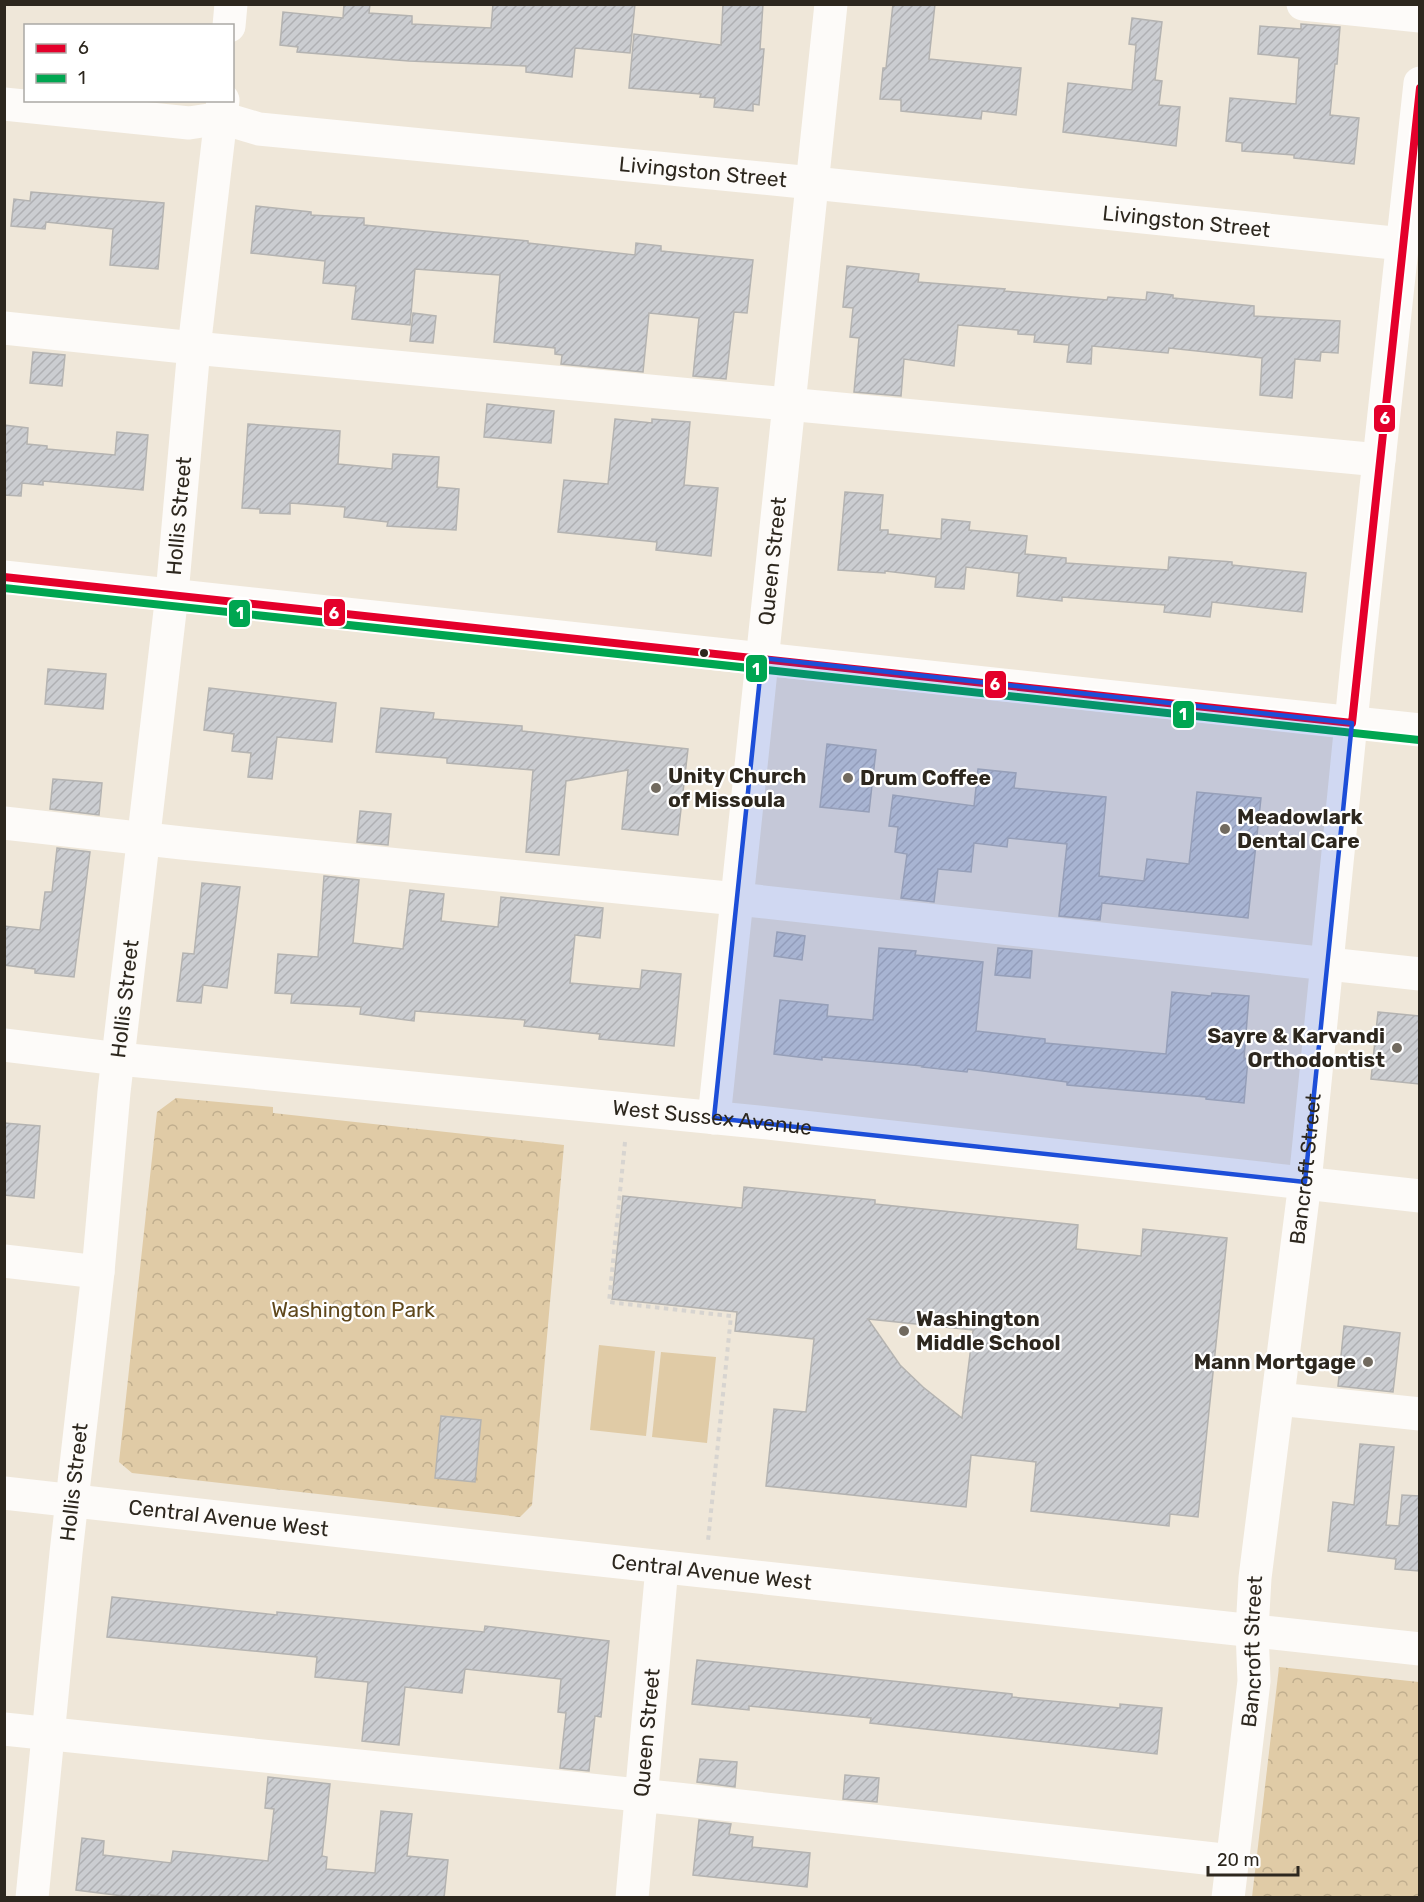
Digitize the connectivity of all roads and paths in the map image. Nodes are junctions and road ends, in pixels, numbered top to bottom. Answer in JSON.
{"nodes":[{"id":1,"x":231,"y":4,"type":"edge"},
{"id":2,"x":831,"y":4,"type":"edge"},
{"id":3,"x":1303,"y":4,"type":"edge"},
{"id":4,"x":1419,"y":16,"type":"edge"},
{"id":5,"x":229,"y":24,"type":"edge"},
{"id":6,"x":1419,"y":83,"type":"edge"},
{"id":7,"x":4,"y":104,"type":"edge"},
{"id":8,"x":222,"y":110,"type":"edge"},
{"id":9,"x":813,"y":183,"type":"junction"},
{"id":10,"x":1403,"y":244,"type":"junction"},
{"id":11,"x":4,"y":328,"type":"edge"},
{"id":12,"x":194,"y":348,"type":"junction"},
{"id":13,"x":789,"y":405,"type":"junction"},
{"id":14,"x":1379,"y":460,"type":"junction"},
{"id":15,"x":4,"y":577,"type":"edge"},
{"id":16,"x":172,"y":594,"type":"junction"},
{"id":17,"x":762,"y":658,"type":"junction"},
{"id":18,"x":1352,"y":723,"type":"junction"},
{"id":19,"x":1419,"y":730,"type":"edge"},
{"id":20,"x":4,"y":823,"type":"edge"},
{"id":21,"x":144,"y":839,"type":"junction"},
{"id":22,"x":737,"y":899,"type":"junction"},
{"id":23,"x":1327,"y":964,"type":"junction"},
{"id":24,"x":1419,"y":974,"type":"edge"},
{"id":25,"x":4,"y":1045,"type":"edge"},
{"id":26,"x":119,"y":1059,"type":"junction"},
{"id":27,"x":714,"y":1118,"type":"junction"},
{"id":28,"x":625,"y":1142,"type":"dead end"},
{"id":29,"x":1305,"y":1182,"type":"junction"},
{"id":30,"x":1419,"y":1196,"type":"edge"},
{"id":31,"x":4,"y":1261,"type":"edge"},
{"id":32,"x":98,"y":1272,"type":"junction"},
{"id":33,"x":1278,"y":1399,"type":"junction"},
{"id":34,"x":1419,"y":1414,"type":"edge"},
{"id":35,"x":4,"y":1492,"type":"edge"},
{"id":36,"x":72,"y":1501,"type":"junction"},
{"id":37,"x":708,"y":1541,"type":"dead end"},
{"id":38,"x":662,"y":1567,"type":"junction"},
{"id":39,"x":1252,"y":1630,"type":"junction"},
{"id":40,"x":1419,"y":1649,"type":"edge"},
{"id":41,"x":4,"y":1729,"type":"edge"},
{"id":42,"x":48,"y":1734,"type":"junction"},
{"id":43,"x":642,"y":1796,"type":"junction"},
{"id":44,"x":1232,"y":1861,"type":"junction"},
{"id":45,"x":32,"y":1898,"type":"edge"},
{"id":46,"x":632,"y":1898,"type":"edge"},
{"id":47,"x":1228,"y":1898,"type":"edge"}],
"edges":[{"from":1,"to":5,"type":"street"},
{"from":2,"to":9,"type":"street","name":"Queen Street"},
{"from":3,"to":4,"type":"street"},
{"from":6,"to":10,"type":"street","name":"Bancroft Street"},
{"from":7,"to":8,"type":"street","name":"Livingston Street"},
{"from":8,"to":9,"type":"street","name":"Livingston Street"},
{"from":8,"to":12,"type":"street","name":"Hollis Street"},
{"from":9,"to":10,"type":"street","name":"Livingston Street"},
{"from":9,"to":13,"type":"street","name":"Queen Street"},
{"from":10,"to":14,"type":"street","name":"Bancroft Street"},
{"from":11,"to":12,"type":"street"},
{"from":12,"to":13,"type":"street"},
{"from":12,"to":16,"type":"street","name":"Hollis Street"},
{"from":13,"to":14,"type":"street"},
{"from":13,"to":17,"type":"street","name":"Queen Street"},
{"from":14,"to":18,"type":"street","name":"Bancroft Street"},
{"from":15,"to":16,"type":"street"},
{"from":16,"to":17,"type":"street"},
{"from":16,"to":21,"type":"street","name":"Hollis Street"},
{"from":17,"to":18,"type":"street"},
{"from":17,"to":22,"type":"street","name":"Queen Street"},
{"from":18,"to":19,"type":"street"},
{"from":18,"to":23,"type":"street","name":"Bancroft Street"},
{"from":20,"to":21,"type":"street"},
{"from":21,"to":22,"type":"street"},
{"from":21,"to":26,"type":"street","name":"Hollis Street"},
{"from":22,"to":23,"type":"street"},
{"from":22,"to":27,"type":"street","name":"Queen Street"},
{"from":23,"to":24,"type":"street"},
{"from":23,"to":29,"type":"street","name":"Bancroft Street"},
{"from":25,"to":26,"type":"street","name":"West Sussex Avenue"},
{"from":26,"to":27,"type":"street","name":"West Sussex Avenue"},
{"from":26,"to":32,"type":"street","name":"Hollis Street"},
{"from":27,"to":29,"type":"street","name":"West Sussex Avenue"},
{"from":28,"to":37,"type":"path"},
{"from":29,"to":30,"type":"street","name":"West Sussex Avenue"},
{"from":29,"to":33,"type":"street","name":"Bancroft Street"},
{"from":31,"to":32,"type":"street"},
{"from":32,"to":36,"type":"street","name":"Hollis Street"},
{"from":33,"to":34,"type":"street"},
{"from":33,"to":39,"type":"street","name":"Bancroft Street"},
{"from":35,"to":36,"type":"street","name":"Central Avenue West"},
{"from":36,"to":38,"type":"street","name":"Central Avenue West"},
{"from":36,"to":42,"type":"street","name":"Hollis Street"},
{"from":38,"to":39,"type":"street","name":"Central Avenue West"},
{"from":38,"to":43,"type":"street","name":"Queen Street"},
{"from":39,"to":40,"type":"street","name":"Central Avenue West"},
{"from":39,"to":44,"type":"street","name":"Bancroft Street"},
{"from":41,"to":42,"type":"street"},
{"from":42,"to":43,"type":"street"},
{"from":42,"to":45,"type":"street","name":"Hollis Street"},
{"from":43,"to":44,"type":"street"},
{"from":43,"to":46,"type":"street","name":"Queen Street"},
{"from":44,"to":47,"type":"street","name":"Bancroft Street"}]}
